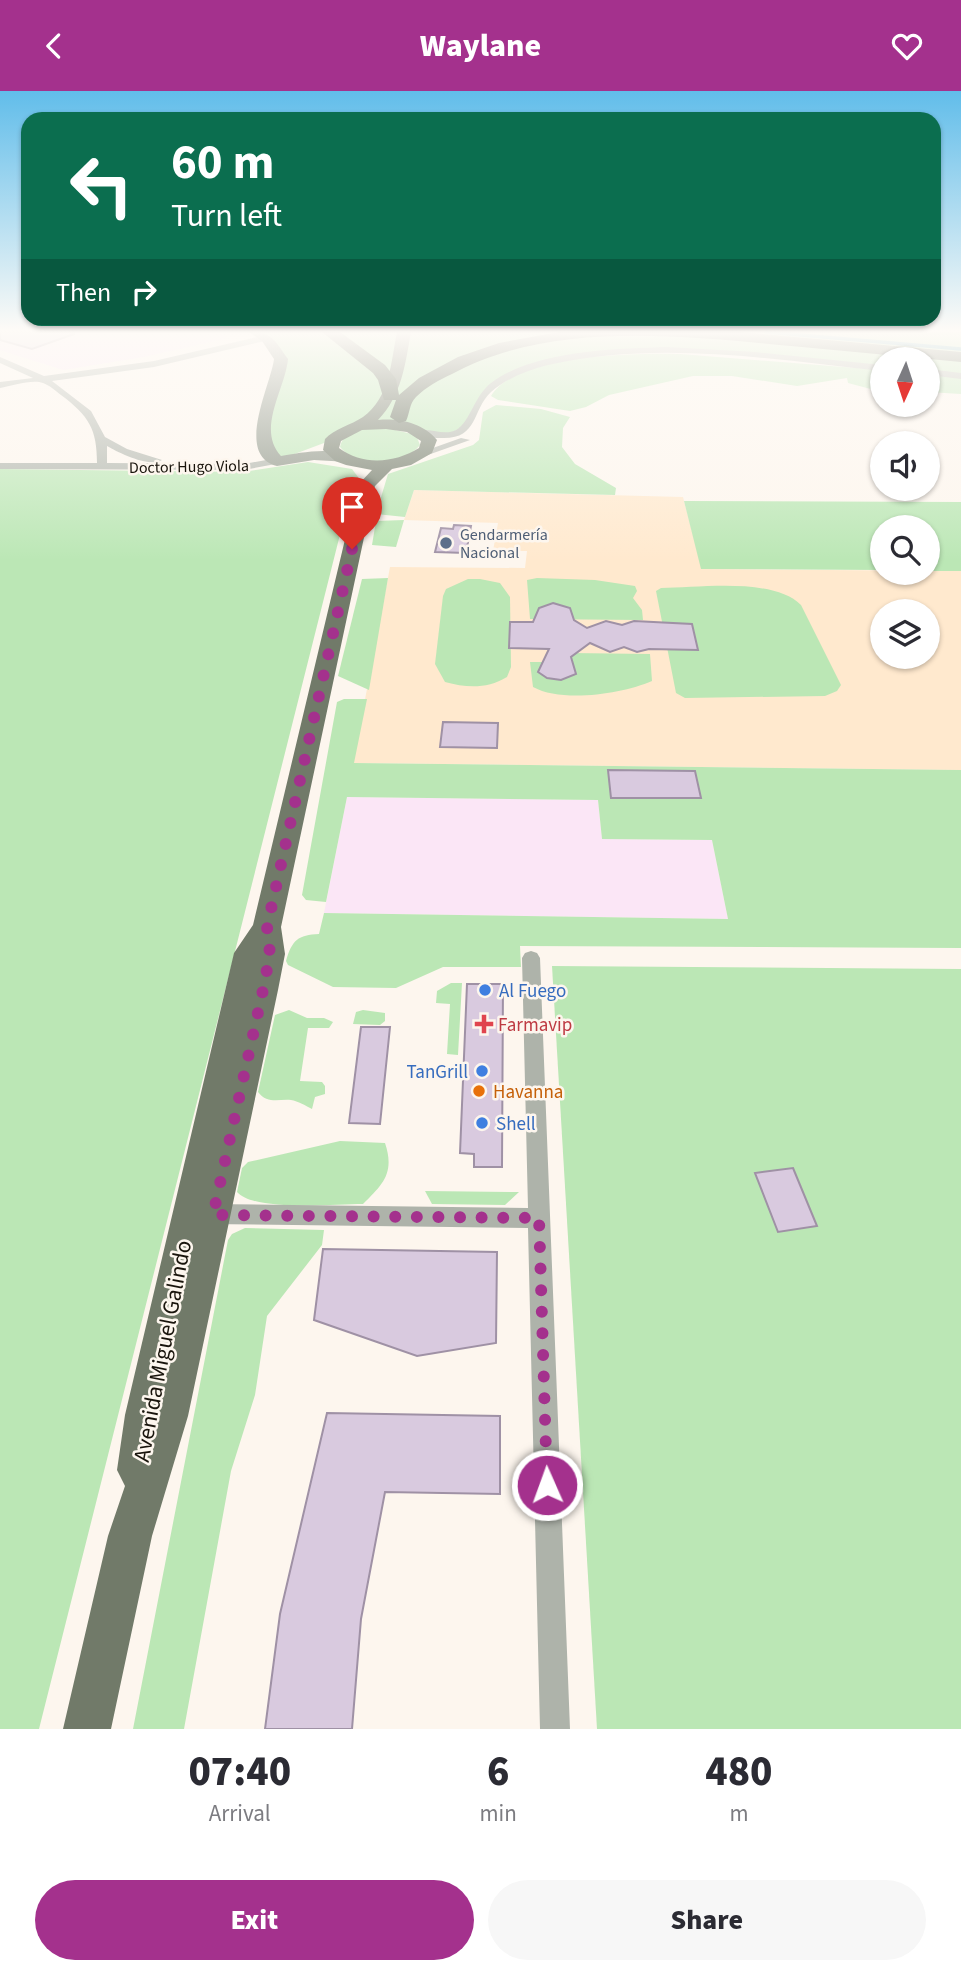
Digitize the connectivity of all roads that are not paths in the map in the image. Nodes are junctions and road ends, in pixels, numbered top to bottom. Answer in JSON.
{"nodes":[{"id":1,"x":82,"y":408,"type":"edge"},
{"id":2,"x":268,"y":408,"type":"edge"},
{"id":3,"x":381,"y":408,"type":"edge"},
{"id":4,"x":397,"y":408,"type":"edge"},
{"id":5,"x":404,"y":408,"type":"edge"},
{"id":6,"x":477,"y":408,"type":"edge"},
{"id":7,"x":473,"y":417,"type":"junction"},
{"id":8,"x":359,"y":426,"type":"junction"},
{"id":9,"x":410,"y":426,"type":"junction"},
{"id":10,"x":102,"y":439,"type":"junction"},
{"id":11,"x":333,"y":439,"type":"junction"},
{"id":12,"x":112,"y":446,"type":"junction"},
{"id":13,"x":421,"y":454,"type":"junction"},
{"id":14,"x":276,"y":460,"type":"junction"},
{"id":15,"x":346,"y":460,"type":"junction"},
{"id":16,"x":162,"y":461,"type":"junction"},
{"id":17,"x":388,"y":464,"type":"junction"},
{"id":18,"x":0,"y":466,"type":"edge"},
{"id":19,"x":102,"y":467,"type":"junction"},
{"id":20,"x":117,"y":467,"type":"junction"},
{"id":21,"x":367,"y":485,"type":"junction"},
{"id":22,"x":530,"y":958,"type":"dead end"},
{"id":23,"x":202,"y":1214,"type":"junction"},
{"id":24,"x":539,"y":1218,"type":"junction"},
{"id":25,"x":87,"y":1729,"type":"edge"},
{"id":26,"x":555,"y":1729,"type":"edge"}],
"edges":[{"from":1,"to":10,"type":"street"},
{"from":2,"to":14,"type":"main road"},
{"from":3,"to":8,"type":"main road"},
{"from":4,"to":9,"type":"main road"},
{"from":5,"to":9,"type":"highway"},
{"from":6,"to":7,"type":"street"},
{"from":7,"to":9,"type":"street"},
{"from":7,"to":13,"type":"street"},
{"from":8,"to":9,"type":"main road"},
{"from":8,"to":11,"type":"main road"},
{"from":9,"to":13,"type":"main road"},
{"from":10,"to":12,"type":"street"},
{"from":10,"to":19,"type":"street"},
{"from":11,"to":14,"type":"main road","name":"Doctor Hugo Viola"},
{"from":11,"to":15,"type":"main road"},
{"from":12,"to":16,"type":"street"},
{"from":12,"to":19,"type":"street"},
{"from":13,"to":17,"type":"main road"},
{"from":14,"to":15,"type":"main road","name":"Doctor Hugo Viola"},
{"from":14,"to":16,"type":"street","name":"Doctor Hugo Viola"},
{"from":14,"to":20,"type":"street","name":"Doctor Hugo Viola"},
{"from":15,"to":17,"type":"main road"},
{"from":15,"to":21,"type":"main road"},
{"from":16,"to":20,"type":"street","name":"Doctor Hugo Viola"},
{"from":17,"to":21,"type":"main road"},
{"from":18,"to":19,"type":"street","name":"Doctor Hugo Viola"},
{"from":19,"to":20,"type":"street","name":"Doctor Hugo Viola"},
{"from":21,"to":23,"type":"main road","name":"Avenida Miguel Galindo"},
{"from":22,"to":24,"type":"street"},
{"from":23,"to":24,"type":"street"},
{"from":23,"to":25,"type":"main road","name":"Avenida Miguel Galindo"},
{"from":24,"to":26,"type":"street"}]}
